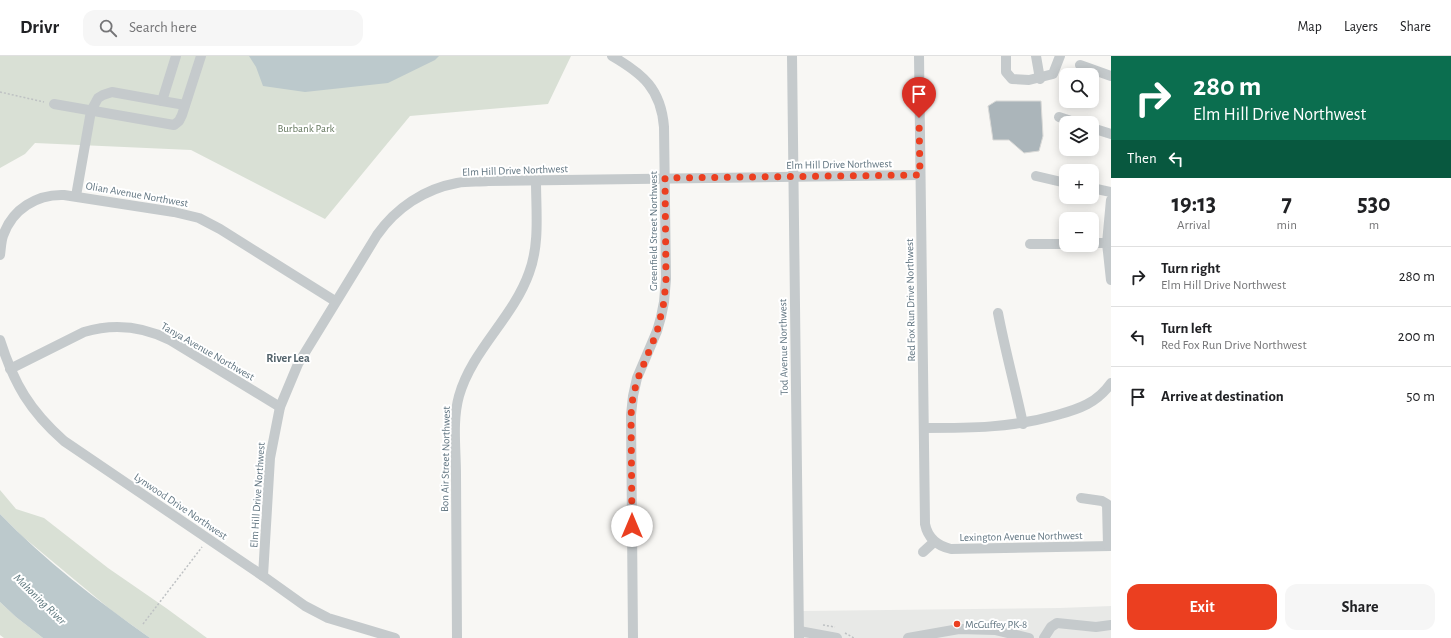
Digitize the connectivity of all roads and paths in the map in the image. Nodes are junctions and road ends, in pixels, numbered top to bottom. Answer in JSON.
{"nodes":[{"id":1,"x":176,"y":56,"type":"edge"},
{"id":2,"x":201,"y":56,"type":"edge"},
{"id":3,"x":612,"y":56,"type":"edge"},
{"id":4,"x":792,"y":56,"type":"edge"},
{"id":5,"x":919,"y":56,"type":"edge"},
{"id":6,"x":1006,"y":56,"type":"edge"},
{"id":7,"x":1036,"y":56,"type":"edge"},
{"id":8,"x":1060,"y":56,"type":"edge"},
{"id":9,"x":1080,"y":64,"type":"dead end"},
{"id":10,"x":1111,"y":76,"type":"edge"},
{"id":11,"x":1040,"y":79,"type":"junction"},
{"id":12,"x":0,"y":92,"type":"edge"},
{"id":13,"x":162,"y":101,"type":"junction"},
{"id":14,"x":54,"y":104,"type":"joint"},
{"id":15,"x":185,"y":105,"type":"junction"},
{"id":16,"x":92,"y":111,"type":"junction"},
{"id":17,"x":1099,"y":130,"type":"edge"},
{"id":18,"x":1111,"y":134,"type":"edge"},
{"id":19,"x":920,"y":175,"type":"junction"},
{"id":20,"x":1036,"y":176,"type":"dead end"},
{"id":21,"x":793,"y":177,"type":"junction"},
{"id":22,"x":665,"y":178,"type":"junction"},
{"id":23,"x":536,"y":180,"type":"junction"},
{"id":24,"x":1059,"y":181,"type":"edge"},
{"id":25,"x":1099,"y":189,"type":"edge"},
{"id":26,"x":1111,"y":192,"type":"edge"},
{"id":27,"x":76,"y":196,"type":"junction"},
{"id":28,"x":1111,"y":200,"type":"edge"},
{"id":29,"x":1110,"y":221,"type":"edge"},
{"id":30,"x":1099,"y":243,"type":"edge"},
{"id":31,"x":1107,"y":243,"type":"junction"},
{"id":32,"x":1030,"y":244,"type":"dead end"},
{"id":33,"x":1059,"y":244,"type":"edge"},
{"id":34,"x":0,"y":254,"type":"edge"},
{"id":35,"x":1111,"y":280,"type":"edge"},
{"id":36,"x":336,"y":301,"type":"junction"},
{"id":37,"x":998,"y":313,"type":"dead end"},
{"id":38,"x":0,"y":340,"type":"edge"},
{"id":39,"x":10,"y":369,"type":"junction"},
{"id":40,"x":1109,"y":391,"type":"edge"},
{"id":41,"x":280,"y":407,"type":"junction"},
{"id":42,"x":1023,"y":424,"type":"junction"},
{"id":43,"x":924,"y":428,"type":"junction"},
{"id":44,"x":1081,"y":498,"type":"dead end"},
{"id":45,"x":208,"y":539,"type":"junction"},
{"id":46,"x":934,"y":542,"type":"junction"},
{"id":47,"x":1110,"y":546,"type":"edge"},
{"id":48,"x":923,"y":552,"type":"dead end"},
{"id":49,"x":263,"y":576,"type":"junction"},
{"id":50,"x":142,"y":624,"type":"dead end"},
{"id":51,"x":1111,"y":625,"type":"edge"},
{"id":52,"x":799,"y":634,"type":"edge"},
{"id":53,"x":395,"y":638,"type":"edge"},
{"id":54,"x":457,"y":638,"type":"edge"},
{"id":55,"x":633,"y":638,"type":"edge"},
{"id":56,"x":837,"y":638,"type":"edge"},
{"id":57,"x":908,"y":638,"type":"edge"},
{"id":58,"x":1029,"y":638,"type":"edge"},
{"id":59,"x":1044,"y":638,"type":"edge"}],
"edges":[{"from":1,"to":13,"type":"street"},
{"from":2,"to":15,"type":"street"},
{"from":3,"to":22,"type":"street","name":"Greenfield Street Northwest"},
{"from":4,"to":21,"type":"street","name":"Tod Avenue Northwest"},
{"from":5,"to":19,"type":"street","name":"Red Fox Run Drive Northwest"},
{"from":6,"to":11,"type":"street"},
{"from":7,"to":11,"type":"street"},
{"from":8,"to":11,"type":"street"},
{"from":9,"to":10,"type":"street"},
{"from":12,"to":14,"type":"path"},
{"from":13,"to":15,"type":"street"},
{"from":13,"to":16,"type":"street"},
{"from":14,"to":16,"type":"street"},
{"from":15,"to":16,"type":"street"},
{"from":16,"to":27,"type":"street"},
{"from":17,"to":18,"type":"street"},
{"from":19,"to":21,"type":"street","name":"Elm Hill Drive Northwest"},
{"from":19,"to":43,"type":"street","name":"Red Fox Run Drive Northwest"},
{"from":20,"to":24,"type":"street"},
{"from":21,"to":22,"type":"street","name":"Elm Hill Drive Northwest"},
{"from":21,"to":52,"type":"street","name":"Tod Avenue Northwest"},
{"from":22,"to":23,"type":"street","name":"Elm Hill Drive Northwest"},
{"from":22,"to":55,"type":"street","name":"Greenfield Street Northwest"},
{"from":23,"to":36,"type":"street","name":"Elm Hill Drive Northwest"},
{"from":23,"to":54,"type":"street","name":"Bon Air Street Northwest"},
{"from":25,"to":26,"type":"street"},
{"from":27,"to":34,"type":"street","name":"Olian Avenue Northwest"},
{"from":27,"to":36,"type":"street","name":"Olian Avenue Northwest"},
{"from":28,"to":29,"type":"street"},
{"from":29,"to":31,"type":"street"},
{"from":30,"to":31,"type":"street"},
{"from":31,"to":35,"type":"street"},
{"from":32,"to":33,"type":"street"},
{"from":36,"to":41,"type":"street","name":"Elm Hill Drive Northwest"},
{"from":37,"to":42,"type":"street"},
{"from":38,"to":39,"type":"street","name":"Lynwood Drive Northwest"},
{"from":39,"to":41,"type":"street","name":"Tanya Avenue Northwest"},
{"from":39,"to":45,"type":"street","name":"Lynwood Drive Northwest"},
{"from":40,"to":42,"type":"street"},
{"from":41,"to":49,"type":"street","name":"Elm Hill Drive Northwest"},
{"from":42,"to":43,"type":"street"},
{"from":43,"to":46,"type":"street","name":"Red Fox Run Drive Northwest"},
{"from":44,"to":47,"type":"street"},
{"from":45,"to":49,"type":"street","name":"Lynwood Drive Northwest"},
{"from":45,"to":50,"type":"path"},
{"from":46,"to":47,"type":"street","name":"Lexington Avenue Northwest"},
{"from":46,"to":48,"type":"street"},
{"from":49,"to":53,"type":"street","name":"Lynwood Drive Northwest"},
{"from":51,"to":59,"type":"street"},
{"from":52,"to":56,"type":"street"},
{"from":57,"to":58,"type":"street"}]}
